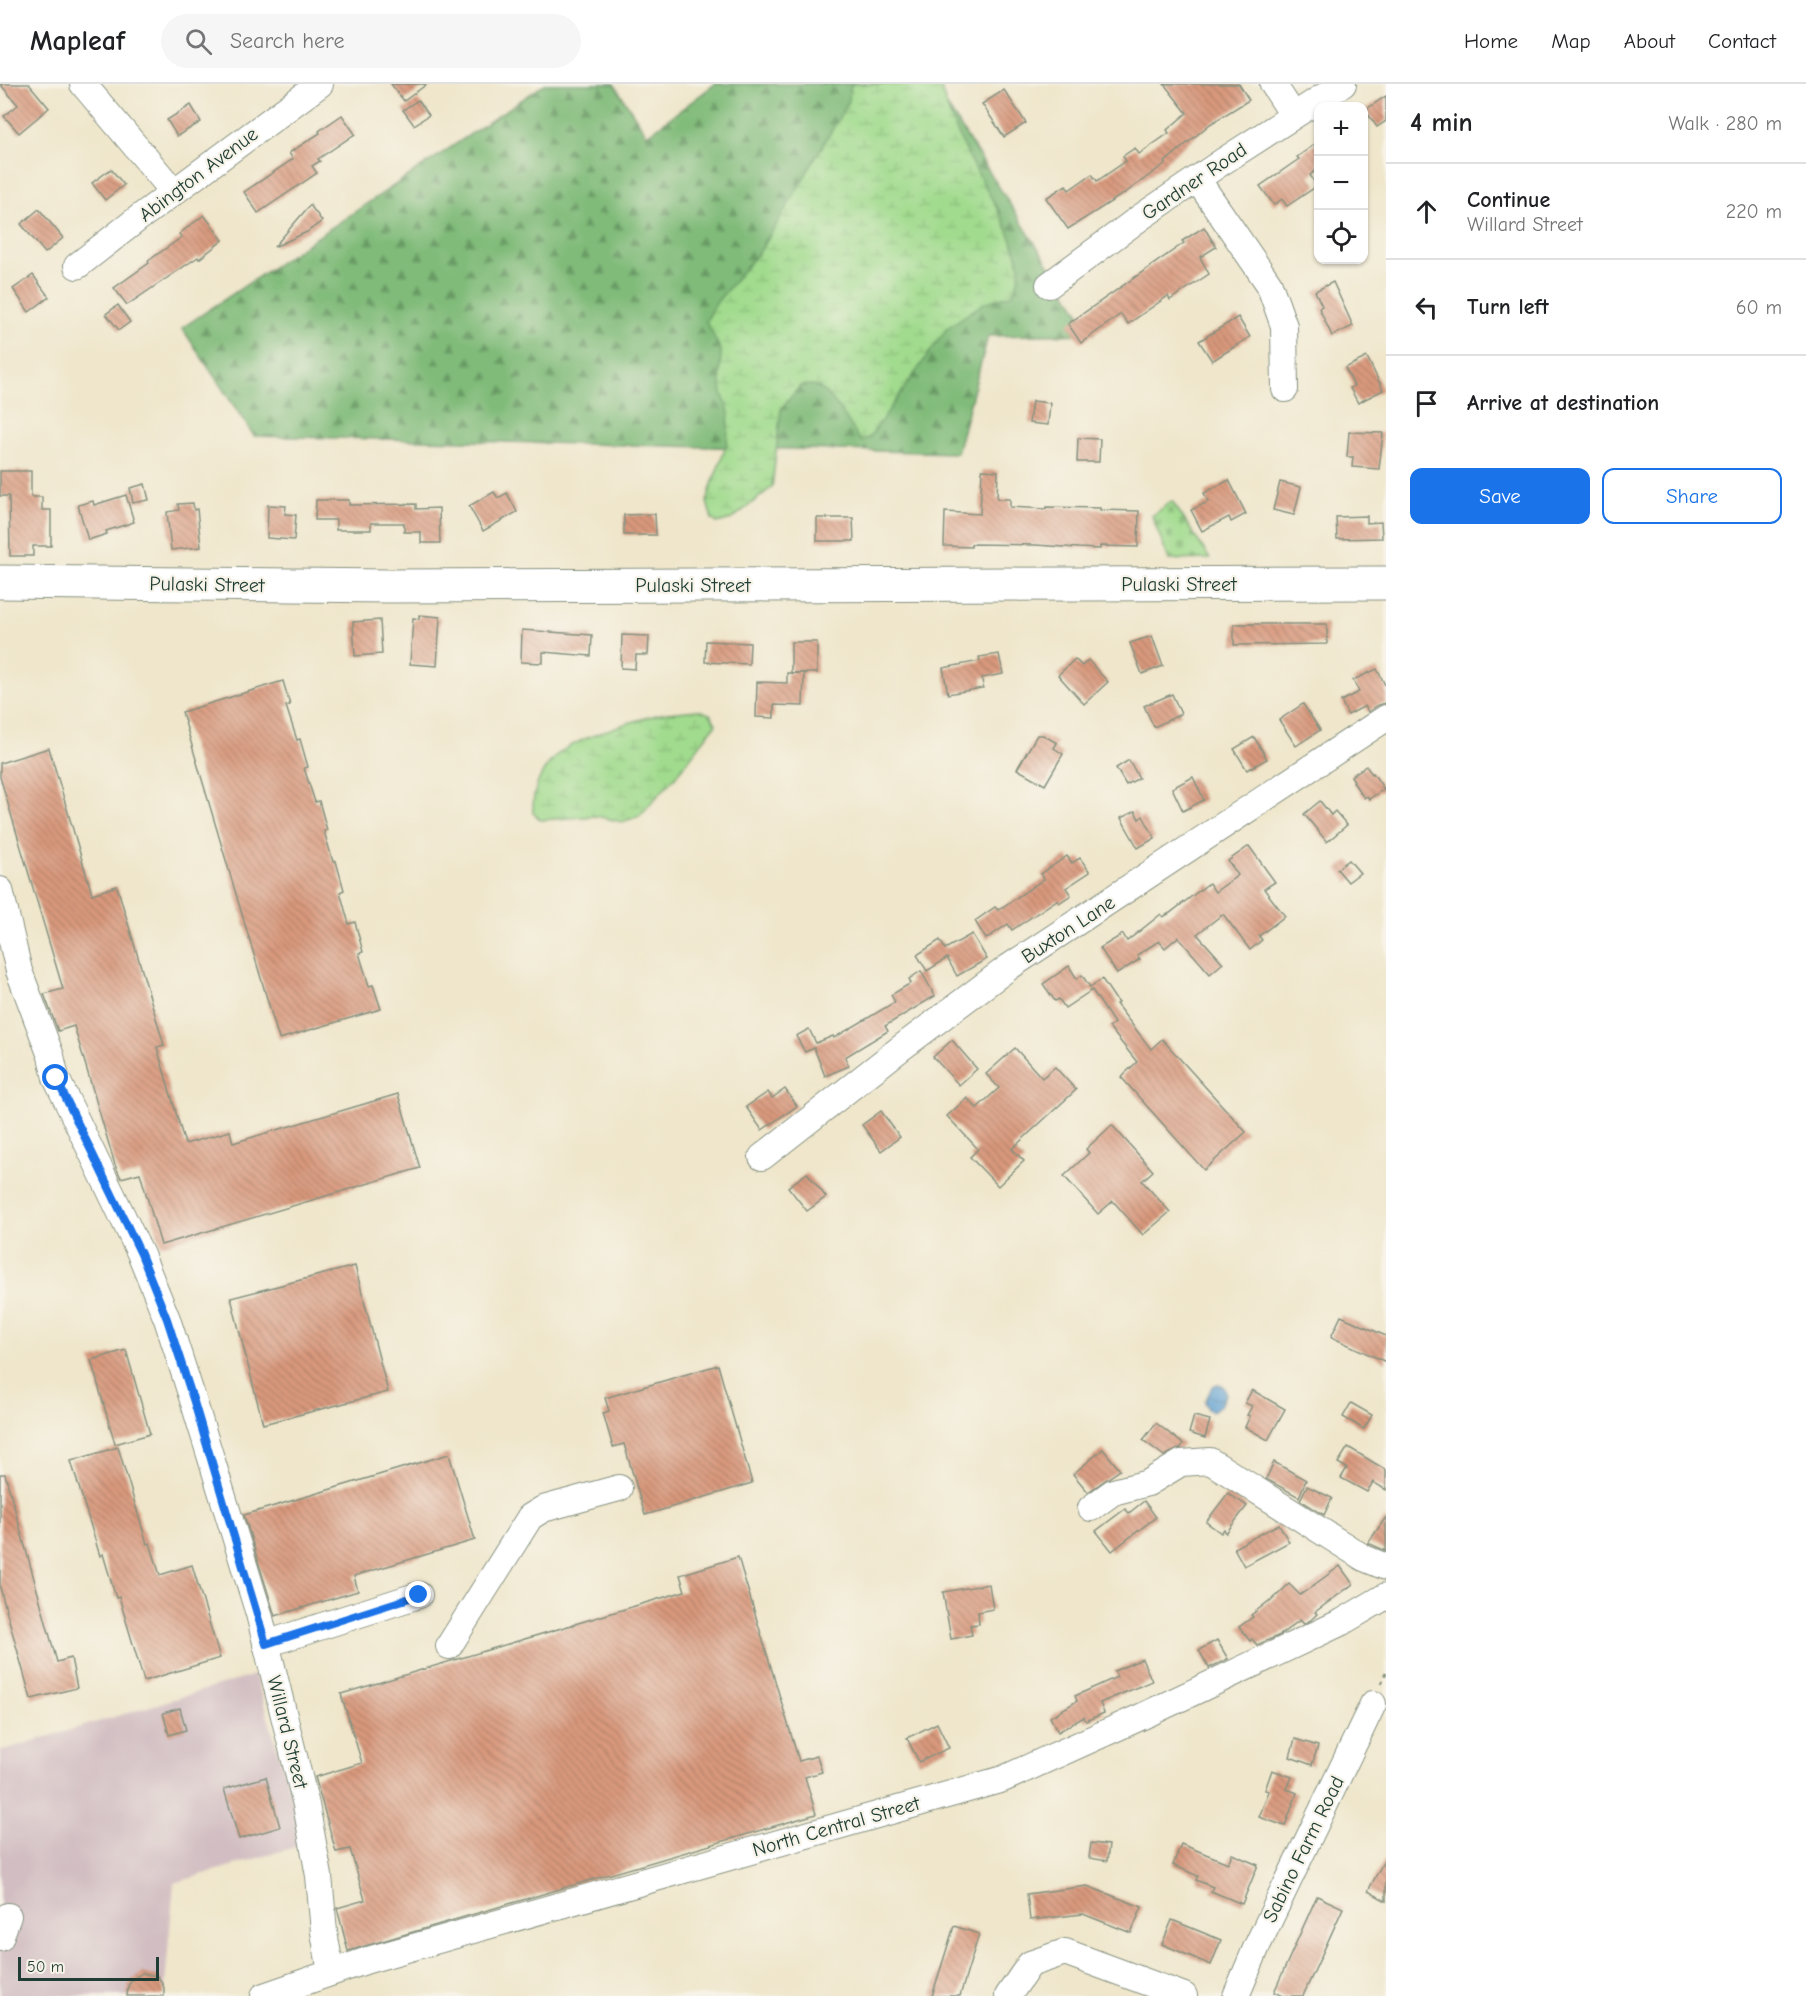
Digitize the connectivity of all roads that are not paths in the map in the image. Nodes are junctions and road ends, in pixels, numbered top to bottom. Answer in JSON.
{"nodes":[{"id":1,"x":82,"y":84,"type":"edge"},
{"id":2,"x":320,"y":84,"type":"edge"},
{"id":3,"x":1273,"y":84,"type":"edge"},
{"id":4,"x":1343,"y":84,"type":"edge"},
{"id":5,"x":1293,"y":115,"type":"junction"},
{"id":6,"x":1197,"y":179,"type":"junction"},
{"id":7,"x":174,"y":192,"type":"junction"},
{"id":8,"x":77,"y":266,"type":"dead end"},
{"id":9,"x":1049,"y":285,"type":"dead end"},
{"id":10,"x":1285,"y":389,"type":"dead end"},
{"id":11,"x":0,"y":582,"type":"edge"},
{"id":12,"x":1386,"y":583,"type":"edge"},
{"id":13,"x":1386,"y":718,"type":"edge"},
{"id":14,"x":0,"y":890,"type":"edge"},
{"id":15,"x":762,"y":1157,"type":"dead end"},
{"id":16,"x":619,"y":1488,"type":"dead end"},
{"id":17,"x":1091,"y":1508,"type":"dead end"},
{"id":18,"x":1386,"y":1567,"type":"edge"},
{"id":19,"x":419,"y":1595,"type":"dead end"},
{"id":20,"x":1386,"y":1596,"type":"edge"},
{"id":21,"x":266,"y":1644,"type":"junction"},
{"id":22,"x":449,"y":1646,"type":"dead end"},
{"id":23,"x":1372,"y":1704,"type":"dead end"},
{"id":24,"x":331,"y":1972,"type":"junction"},
{"id":25,"x":264,"y":1996,"type":"edge"},
{"id":26,"x":1008,"y":1996,"type":"edge"},
{"id":27,"x":1184,"y":1996,"type":"edge"},
{"id":28,"x":1236,"y":1996,"type":"edge"}],
"edges":[{"from":1,"to":7,"type":"street"},
{"from":2,"to":7,"type":"street","name":"Abington Avenue"},
{"from":3,"to":5,"type":"street"},
{"from":4,"to":5,"type":"street","name":"Gardner Road"},
{"from":5,"to":6,"type":"street","name":"Gardner Road"},
{"from":6,"to":9,"type":"street","name":"Gardner Road"},
{"from":6,"to":10,"type":"street"},
{"from":7,"to":8,"type":"street","name":"Abington Avenue"},
{"from":11,"to":12,"type":"main road","name":"Pulaski Street"},
{"from":13,"to":15,"type":"street","name":"Buxton Lane"},
{"from":14,"to":21,"type":"street","name":"Willard Street"},
{"from":16,"to":22,"type":"street"},
{"from":17,"to":18,"type":"street"},
{"from":19,"to":21,"type":"street"},
{"from":20,"to":24,"type":"street","name":"North Central Street"},
{"from":21,"to":24,"type":"street","name":"Willard Street"},
{"from":23,"to":28,"type":"street","name":"Sabino Farm Road"},
{"from":24,"to":25,"type":"street","name":"North Central Street"},
{"from":26,"to":27,"type":"street"}]}
